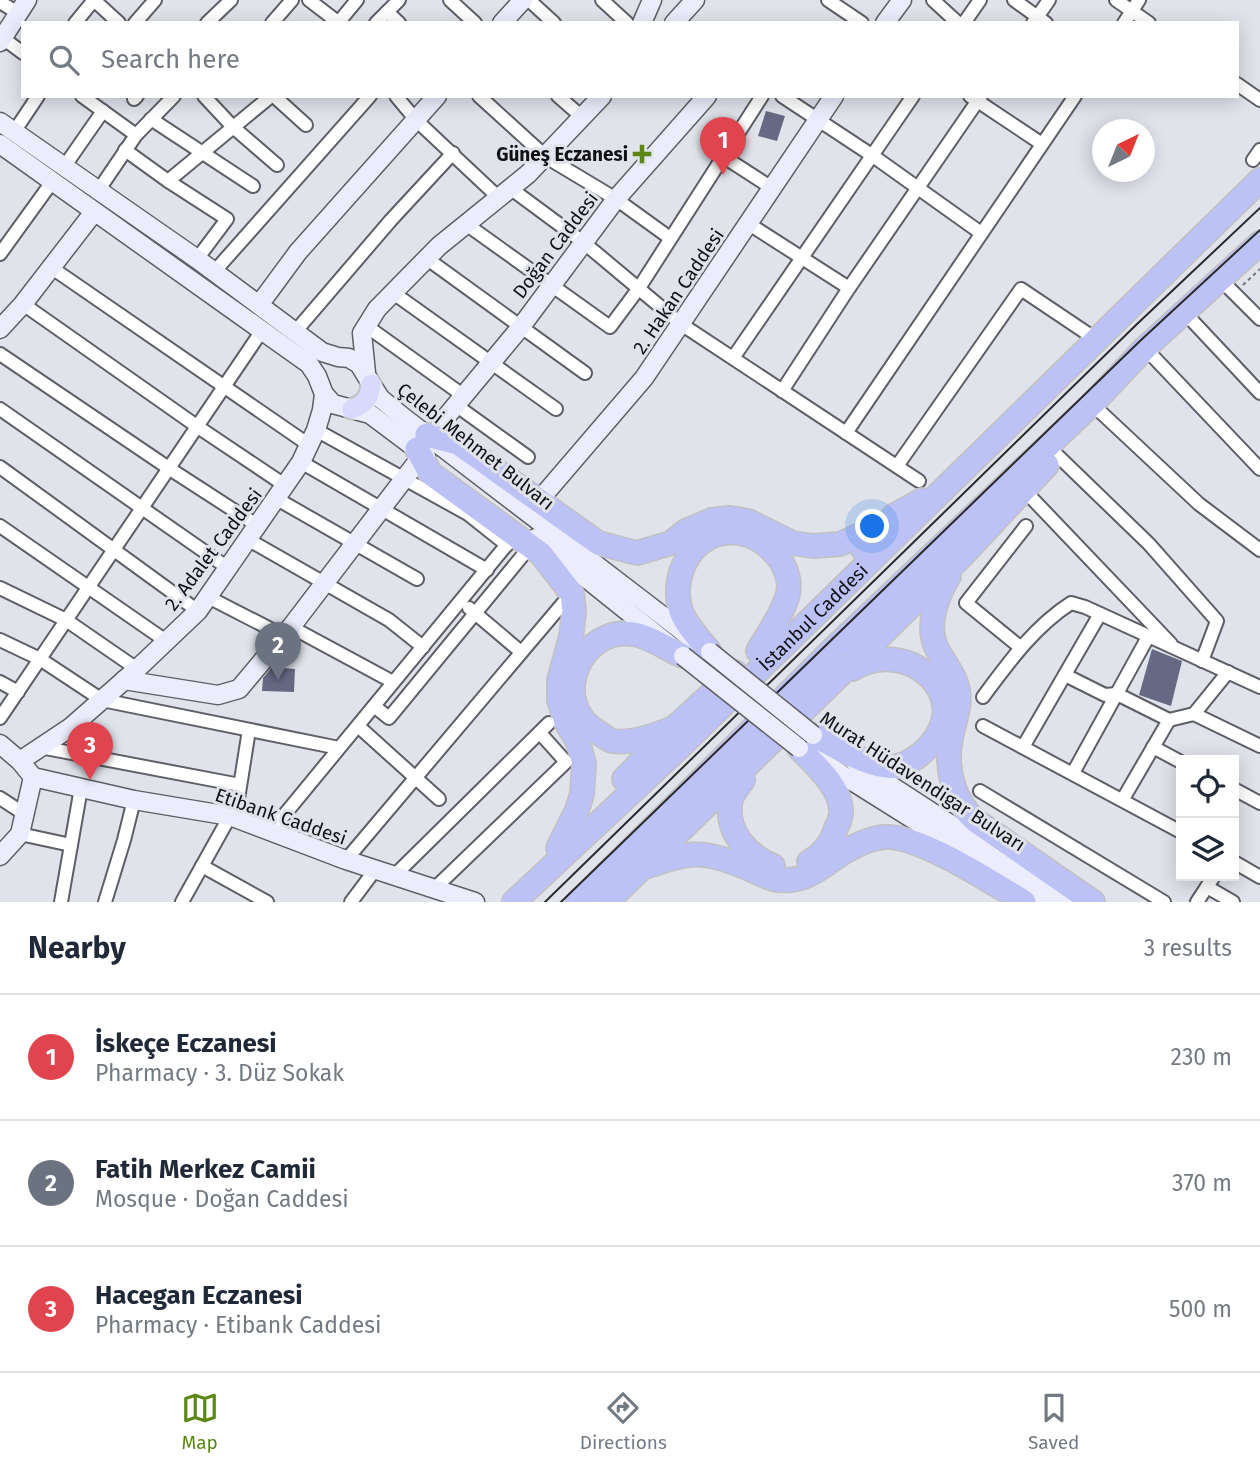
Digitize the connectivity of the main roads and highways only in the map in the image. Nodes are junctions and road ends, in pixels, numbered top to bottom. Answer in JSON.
{"nodes":[{"id":1,"x":523,"y":0,"type":"edge"},
{"id":2,"x":652,"y":0,"type":"edge"},
{"id":3,"x":695,"y":0,"type":"edge"},
{"id":4,"x":902,"y":0,"type":"edge"},
{"id":5,"x":22,"y":6,"type":"edge"},
{"id":6,"x":504,"y":21,"type":"edge"},
{"id":7,"x":643,"y":21,"type":"edge"},
{"id":8,"x":676,"y":21,"type":"edge"},
{"id":9,"x":887,"y":21,"type":"edge"},
{"id":10,"x":1,"y":39,"type":"edge"},
{"id":11,"x":435,"y":98,"type":"edge"},
{"id":12,"x":600,"y":98,"type":"edge"},
{"id":13,"x":705,"y":98,"type":"edge"},
{"id":14,"x":833,"y":98,"type":"edge"},
{"id":15,"x":5,"y":132,"type":"edge"},
{"id":16,"x":1258,"y":163,"type":"edge"},
{"id":17,"x":94,"y":212,"type":"junction"},
{"id":18,"x":1260,"y":243,"type":"edge"},
{"id":19,"x":259,"y":305,"type":"junction"},
{"id":20,"x":3,"y":321,"type":"edge"},
{"id":21,"x":364,"y":329,"type":"junction"},
{"id":22,"x":338,"y":357,"type":"junction"},
{"id":23,"x":369,"y":378,"type":"junction"},
{"id":24,"x":322,"y":389,"type":"junction"},
{"id":25,"x":1092,"y":404,"type":"junction"},
{"id":26,"x":348,"y":409,"type":"junction"},
{"id":27,"x":311,"y":440,"type":"junction"},
{"id":28,"x":426,"y":442,"type":"junction"},
{"id":29,"x":951,"y":484,"type":"junction"},
{"id":30,"x":542,"y":497,"type":"dead end"},
{"id":31,"x":895,"y":515,"type":"junction"},
{"id":32,"x":961,"y":557,"type":"junction"},
{"id":33,"x":758,"y":651,"type":"junction"},
{"id":34,"x":710,"y":652,"type":"junction"},
{"id":35,"x":682,"y":656,"type":"junction"},
{"id":36,"x":131,"y":675,"type":"junction"},
{"id":37,"x":835,"y":681,"type":"junction"},
{"id":38,"x":757,"y":690,"type":"joint"},
{"id":39,"x":744,"y":704,"type":"joint"},
{"id":40,"x":674,"y":728,"type":"junction"},
{"id":41,"x":806,"y":741,"type":"junction"},
{"id":42,"x":0,"y":744,"type":"edge"},
{"id":43,"x":758,"y":757,"type":"junction"},
{"id":44,"x":20,"y":761,"type":"junction"},
{"id":45,"x":33,"y":777,"type":"junction"},
{"id":46,"x":558,"y":848,"type":"junction"},
{"id":47,"x":1,"y":855,"type":"edge"},
{"id":48,"x":645,"y":867,"type":"junction"},
{"id":49,"x":516,"y":900,"type":"edge"},
{"id":50,"x":475,"y":902,"type":"edge"},
{"id":51,"x":578,"y":902,"type":"edge"},
{"id":52,"x":607,"y":902,"type":"edge"},
{"id":53,"x":1024,"y":902,"type":"edge"},
{"id":54,"x":1045,"y":902,"type":"edge"},
{"id":55,"x":1070,"y":902,"type":"edge"},
{"id":56,"x":1093,"y":902,"type":"edge"}],
"edges":[{"from":1,"to":6,"type":"main road"},
{"from":2,"to":7,"type":"main road"},
{"from":3,"to":8,"type":"main road"},
{"from":4,"to":9,"type":"main road"},
{"from":5,"to":10,"type":"main road"},
{"from":11,"to":19,"type":"main road"},
{"from":12,"to":21,"type":"main road"},
{"from":13,"to":28,"type":"main road","name":"Doğan Caddesi"},
{"from":14,"to":30,"type":"main road","name":"2. Hakan Caddesi"},
{"from":15,"to":17,"type":"main road","name":"Çelebi Mehmet Bulvarı"},
{"from":15,"to":19,"type":"main road","name":"Çelebi Mehmet Bulvarı"},
{"from":16,"to":29,"type":"highway","name":"İstanbul Caddesi"},
{"from":17,"to":20,"type":"main road"},
{"from":17,"to":24,"type":"main road","name":"Çelebi Mehmet Bulvarı"},
{"from":18,"to":25,"type":"highway","name":"İstanbul Caddesi"},
{"from":19,"to":22,"type":"main road","name":"Çelebi Mehmet Bulvarı"},
{"from":21,"to":22,"type":"main road"},
{"from":21,"to":23,"type":"main road"},
{"from":22,"to":23,"type":"main road","name":"Çelebi Mehmet Bulvarı"},
{"from":22,"to":24,"type":"main road"},
{"from":23,"to":26,"type":"main road"},
{"from":23,"to":28,"type":"main road","name":"Çelebi Mehmet Bulvarı"},
{"from":24,"to":26,"type":"main road","name":"Çelebi Mehmet Bulvarı"},
{"from":24,"to":27,"type":"main road"},
{"from":25,"to":32,"type":"highway"},
{"from":25,"to":51,"type":"highway","name":"İstanbul Caddesi"},
{"from":26,"to":27,"type":"main road"},
{"from":26,"to":28,"type":"main road","name":"Çelebi Mehmet Bulvarı"},
{"from":27,"to":36,"type":"main road","name":"2. Adalet Caddesi"},
{"from":28,"to":31,"type":"highway"},
{"from":28,"to":34,"type":"main road","name":"Çelebi Mehmet Bulvarı"},
{"from":28,"to":35,"type":"main road","name":"Çelebi Mehmet Bulvarı"},
{"from":28,"to":36,"type":"main road","name":"Doğan Caddesi"},
{"from":28,"to":46,"type":"highway"},
{"from":29,"to":31,"type":"highway"},
{"from":29,"to":49,"type":"highway","name":"İstanbul Caddesi"},
{"from":31,"to":33,"type":"highway"},
{"from":32,"to":37,"type":"highway"},
{"from":32,"to":56,"type":"highway"},
{"from":33,"to":34,"type":"highway"},
{"from":33,"to":40,"type":"highway"},
{"from":34,"to":38,"type":"main road","name":"Çelebi Mehmet Bulvarı","bridge":true},
{"from":35,"to":39,"type":"main road","name":"Çelebi Mehmet Bulvarı","bridge":true},
{"from":35,"to":40,"type":"highway"},
{"from":36,"to":44,"type":"main road","name":"2. Adalet Caddesi"},
{"from":37,"to":41,"type":"highway"},
{"from":37,"to":43,"type":"highway"},
{"from":38,"to":41,"type":"main road","name":"Murat Hüdavendigar Bulvarı","bridge":true},
{"from":39,"to":41,"type":"main road","name":"Murat Hüdavendigar Bulvarı","bridge":true},
{"from":40,"to":46,"type":"highway"},
{"from":41,"to":43,"type":"highway"},
{"from":41,"to":54,"type":"main road","name":"Murat Hüdavendigar Bulvarı"},
{"from":41,"to":55,"type":"main road","name":"Murat Hüdavendigar Bulvarı"},
{"from":42,"to":44,"type":"main road"},
{"from":43,"to":48,"type":"highway"},
{"from":44,"to":45,"type":"main road"},
{"from":45,"to":47,"type":"main road"},
{"from":45,"to":50,"type":"main road","name":"Etibank Caddesi"},
{"from":46,"to":49,"type":"highway"},
{"from":48,"to":52,"type":"highway"},
{"from":48,"to":53,"type":"highway"}]}
